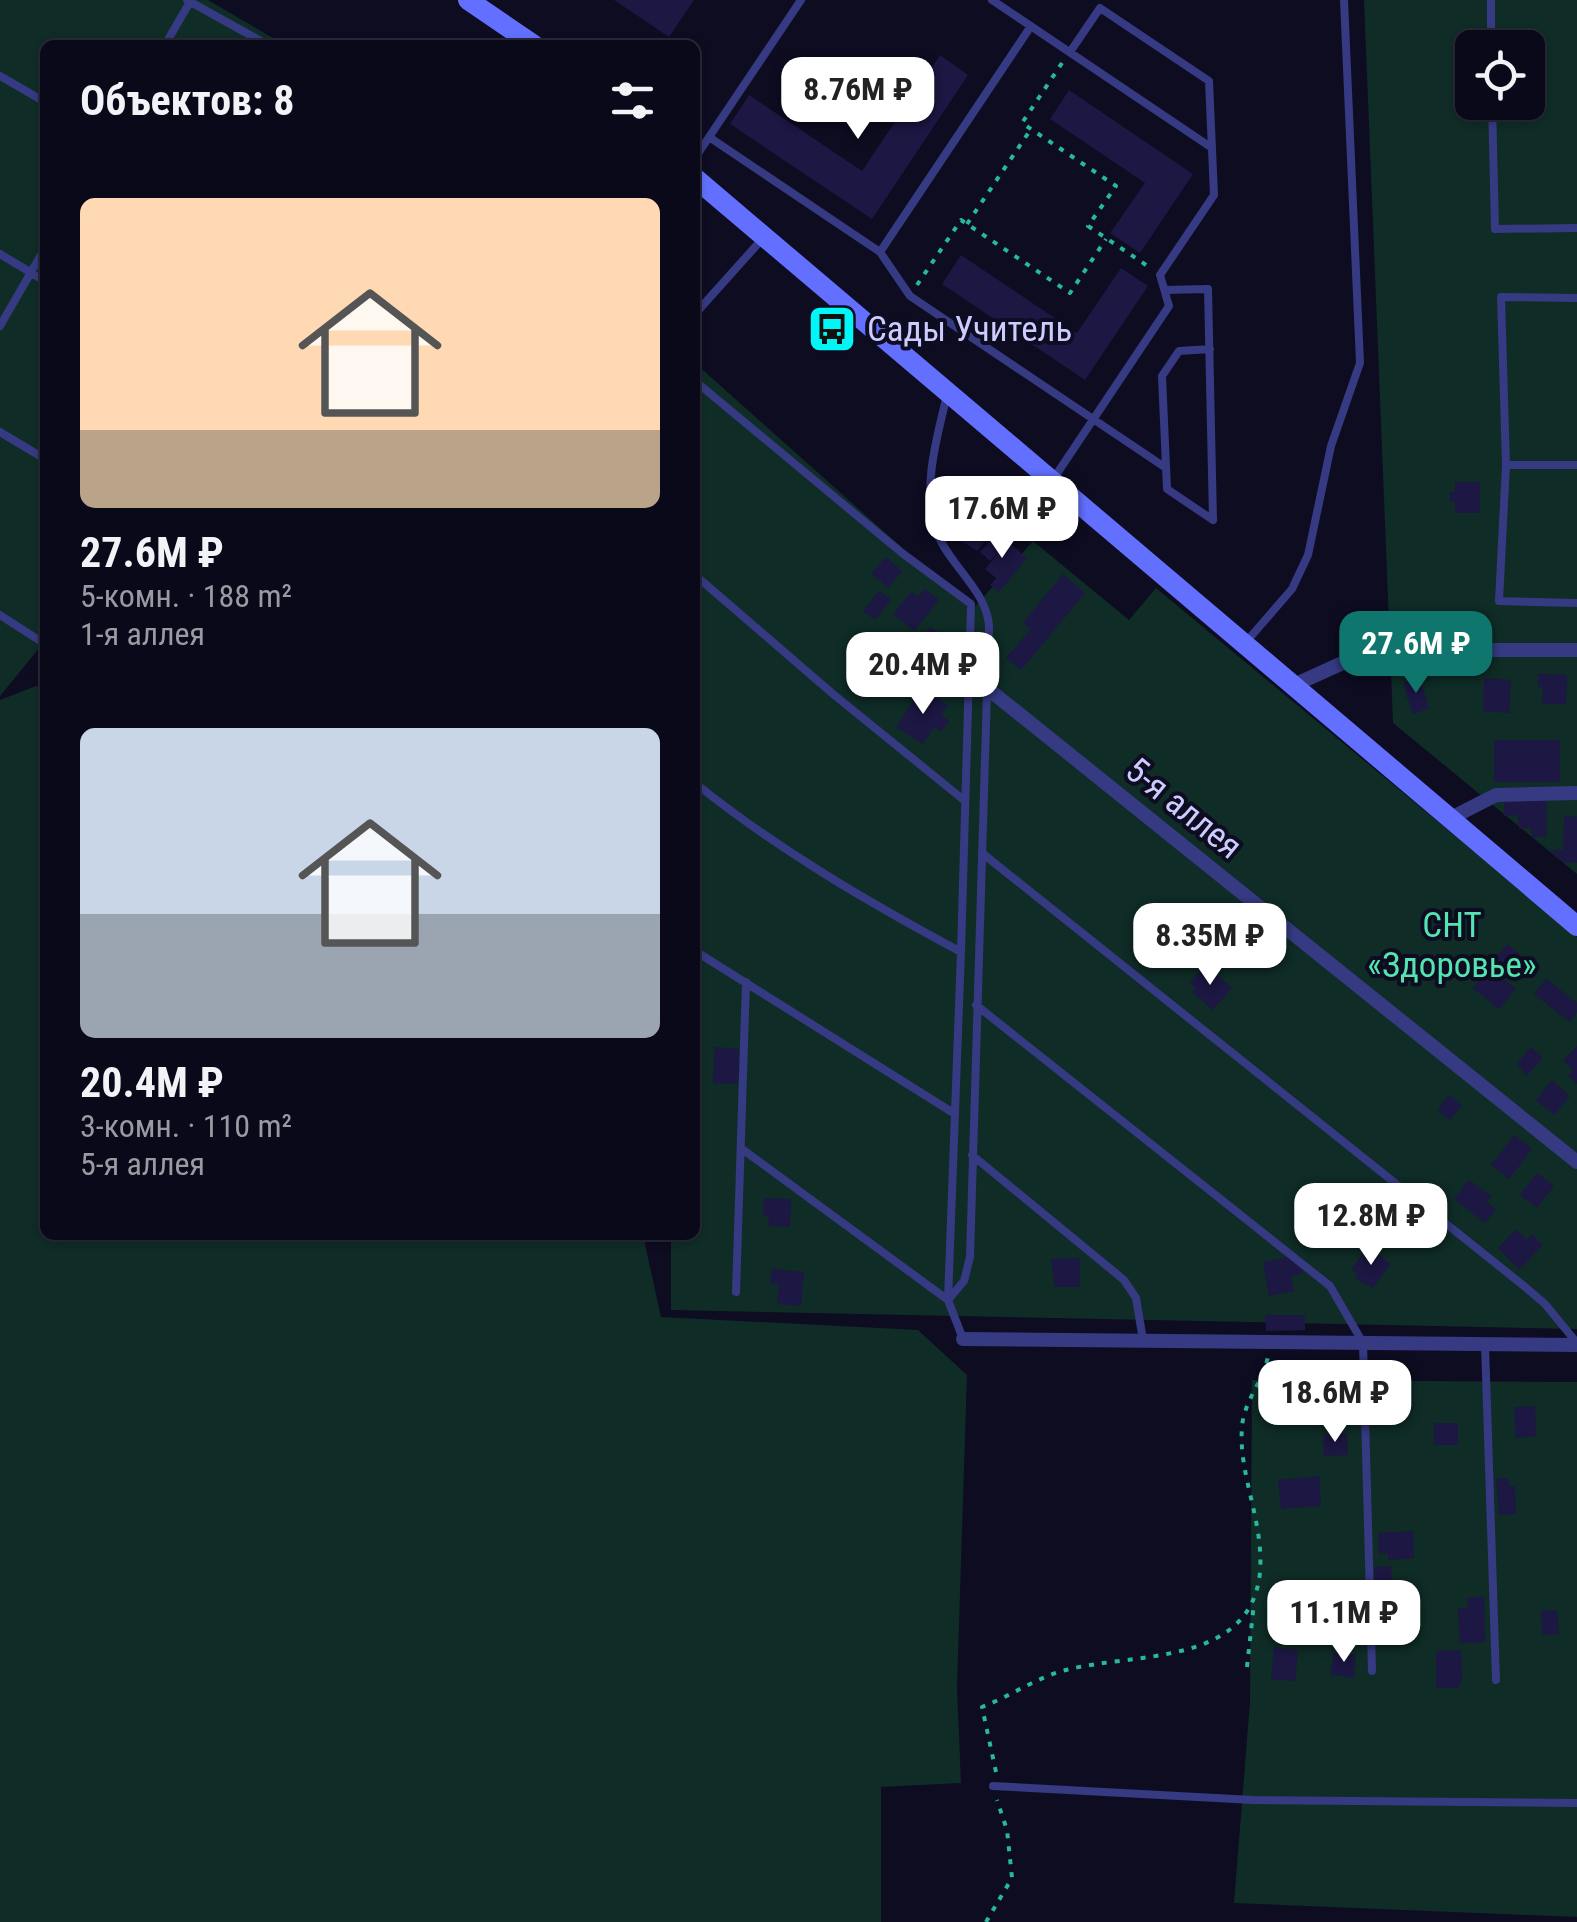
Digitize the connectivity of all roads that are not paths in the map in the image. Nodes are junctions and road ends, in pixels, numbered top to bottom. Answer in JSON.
{"nodes":[{"id":1,"x":189,"y":0,"type":"edge"},
{"id":2,"x":468,"y":0,"type":"edge"},
{"id":3,"x":801,"y":0,"type":"edge"},
{"id":4,"x":992,"y":0,"type":"edge"},
{"id":5,"x":1344,"y":0,"type":"edge"},
{"id":6,"x":1490,"y":0,"type":"edge"},
{"id":7,"x":1031,"y":26,"type":"junction"},
{"id":8,"x":1491,"y":30,"type":"edge"},
{"id":9,"x":167,"y":40,"type":"edge"},
{"id":10,"x":259,"y":40,"type":"edge"},
{"id":11,"x":527,"y":40,"type":"edge"},
{"id":12,"x":1070,"y":52,"type":"junction"},
{"id":13,"x":0,"y":76,"type":"edge"},
{"id":14,"x":40,"y":99,"type":"edge"},
{"id":15,"x":1492,"y":120,"type":"edge"},
{"id":16,"x":709,"y":137,"type":"junction"},
{"id":17,"x":1212,"y":148,"type":"junction"},
{"id":18,"x":700,"y":150,"type":"edge"},
{"id":19,"x":700,"y":182,"type":"edge"},
{"id":20,"x":1577,"y":228,"type":"edge"},
{"id":21,"x":764,"y":237,"type":"junction"},
{"id":22,"x":880,"y":252,"type":"junction"},
{"id":23,"x":0,"y":254,"type":"edge"},
{"id":24,"x":40,"y":256,"type":"edge"},
{"id":25,"x":30,"y":272,"type":"junction"},
{"id":26,"x":40,"y":278,"type":"edge"},
{"id":27,"x":1164,"y":290,"type":"junction"},
{"id":28,"x":1577,"y":298,"type":"edge"},
{"id":29,"x":700,"y":308,"type":"edge"},
{"id":30,"x":0,"y":326,"type":"edge"},
{"id":31,"x":1210,"y":349,"type":"junction"},
{"id":32,"x":700,"y":384,"type":"edge"},
{"id":33,"x":946,"y":395,"type":"junction"},
{"id":34,"x":1094,"y":419,"type":"junction"},
{"id":35,"x":0,"y":432,"type":"edge"},
{"id":36,"x":40,"y":456,"type":"edge"},
{"id":37,"x":1506,"y":465,"type":"junction"},
{"id":38,"x":1577,"y":465,"type":"edge"},
{"id":39,"x":1166,"y":468,"type":"junction"},
{"id":40,"x":1051,"y":482,"type":"junction"},
{"id":41,"x":700,"y":578,"type":"edge"},
{"id":42,"x":1577,"y":603,"type":"edge"},
{"id":43,"x":0,"y":615,"type":"edge"},
{"id":44,"x":40,"y":641,"type":"edge"},
{"id":45,"x":1244,"y":643,"type":"junction"},
{"id":46,"x":1577,"y":650,"type":"edge"},
{"id":47,"x":1294,"y":685,"type":"junction"},
{"id":48,"x":987,"y":688,"type":"junction"},
{"id":49,"x":700,"y":786,"type":"edge"},
{"id":50,"x":1577,"y":794,"type":"edge"},
{"id":51,"x":964,"y":801,"type":"junction"},
{"id":52,"x":1451,"y":818,"type":"junction"},
{"id":53,"x":982,"y":853,"type":"junction"},
{"id":54,"x":1577,"y":926,"type":"edge"},
{"id":55,"x":961,"y":952,"type":"junction"},
{"id":56,"x":700,"y":954,"type":"edge"},
{"id":57,"x":746,"y":982,"type":"junction"},
{"id":58,"x":976,"y":1005,"type":"junction"},
{"id":59,"x":955,"y":1114,"type":"junction"},
{"id":60,"x":742,"y":1149,"type":"junction"},
{"id":61,"x":972,"y":1155,"type":"junction"},
{"id":62,"x":1577,"y":1162,"type":"edge"},
{"id":63,"x":736,"y":1292,"type":"dead end"},
{"id":64,"x":948,"y":1300,"type":"junction"},
{"id":65,"x":963,"y":1339,"type":"joint"},
{"id":66,"x":1143,"y":1341,"type":"junction"},
{"id":67,"x":1363,"y":1344,"type":"junction"},
{"id":68,"x":1577,"y":1344,"type":"edge"},
{"id":69,"x":1485,"y":1345,"type":"junction"},
{"id":70,"x":1372,"y":1670,"type":"dead end"},
{"id":71,"x":1496,"y":1680,"type":"dead end"},
{"id":72,"x":993,"y":1786,"type":"road end"},
{"id":73,"x":1577,"y":1803,"type":"edge"}],
"edges":[{"from":1,"to":9,"type":"lane"},
{"from":1,"to":10,"type":"lane"},
{"from":2,"to":11,"type":"main road"},
{"from":3,"to":16,"type":"lane"},
{"from":4,"to":7,"type":"lane"},
{"from":5,"to":45,"type":"lane"},
{"from":6,"to":8,"type":"lane"},
{"from":7,"to":12,"type":"lane"},
{"from":7,"to":22,"type":"lane"},
{"from":12,"to":17,"type":"lane"},
{"from":12,"to":17,"type":"lane"},
{"from":13,"to":14,"type":"lane"},
{"from":15,"to":20,"type":"lane"},
{"from":16,"to":18,"type":"lane"},
{"from":16,"to":22,"type":"lane"},
{"from":17,"to":27,"type":"lane"},
{"from":19,"to":21,"type":"main road"},
{"from":21,"to":29,"type":"lane"},
{"from":21,"to":33,"type":"main road"},
{"from":22,"to":34,"type":"lane"},
{"from":23,"to":25,"type":"lane"},
{"from":24,"to":25,"type":"lane"},
{"from":25,"to":26,"type":"lane"},
{"from":25,"to":30,"type":"lane"},
{"from":27,"to":31,"type":"lane"},
{"from":27,"to":34,"type":"lane"},
{"from":28,"to":37,"type":"lane"},
{"from":31,"to":39,"type":"lane"},
{"from":31,"to":39,"type":"lane"},
{"from":32,"to":51,"type":"lane"},
{"from":33,"to":40,"type":"main road"},
{"from":33,"to":48,"type":"lane"},
{"from":34,"to":39,"type":"lane"},
{"from":34,"to":40,"type":"lane"},
{"from":35,"to":36,"type":"lane"},
{"from":37,"to":38,"type":"lane"},
{"from":37,"to":42,"type":"lane"},
{"from":40,"to":45,"type":"main road"},
{"from":41,"to":51,"type":"lane"},
{"from":43,"to":44,"type":"lane"},
{"from":45,"to":47,"type":"main road"},
{"from":46,"to":47,"type":"street"},
{"from":47,"to":52,"type":"main road"},
{"from":48,"to":53,"type":"lane"},
{"from":48,"to":62,"type":"street","name":"5-я аллея"},
{"from":49,"to":55,"type":"lane"},
{"from":50,"to":52,"type":"street"},
{"from":51,"to":55,"type":"lane"},
{"from":52,"to":54,"type":"main road"},
{"from":53,"to":58,"type":"lane"},
{"from":53,"to":68,"type":"lane"},
{"from":55,"to":59,"type":"lane"},
{"from":56,"to":57,"type":"lane"},
{"from":57,"to":59,"type":"lane"},
{"from":57,"to":60,"type":"lane"},
{"from":58,"to":61,"type":"lane"},
{"from":58,"to":67,"type":"lane"},
{"from":59,"to":64,"type":"lane"},
{"from":60,"to":63,"type":"lane"},
{"from":60,"to":64,"type":"lane"},
{"from":61,"to":64,"type":"lane"},
{"from":61,"to":66,"type":"lane"},
{"from":64,"to":65,"type":"lane"},
{"from":65,"to":66,"type":"street"},
{"from":66,"to":67,"type":"street"},
{"from":67,"to":69,"type":"street"},
{"from":67,"to":70,"type":"lane"},
{"from":68,"to":69,"type":"street"},
{"from":69,"to":71,"type":"lane"},
{"from":72,"to":73,"type":"lane"}]}
